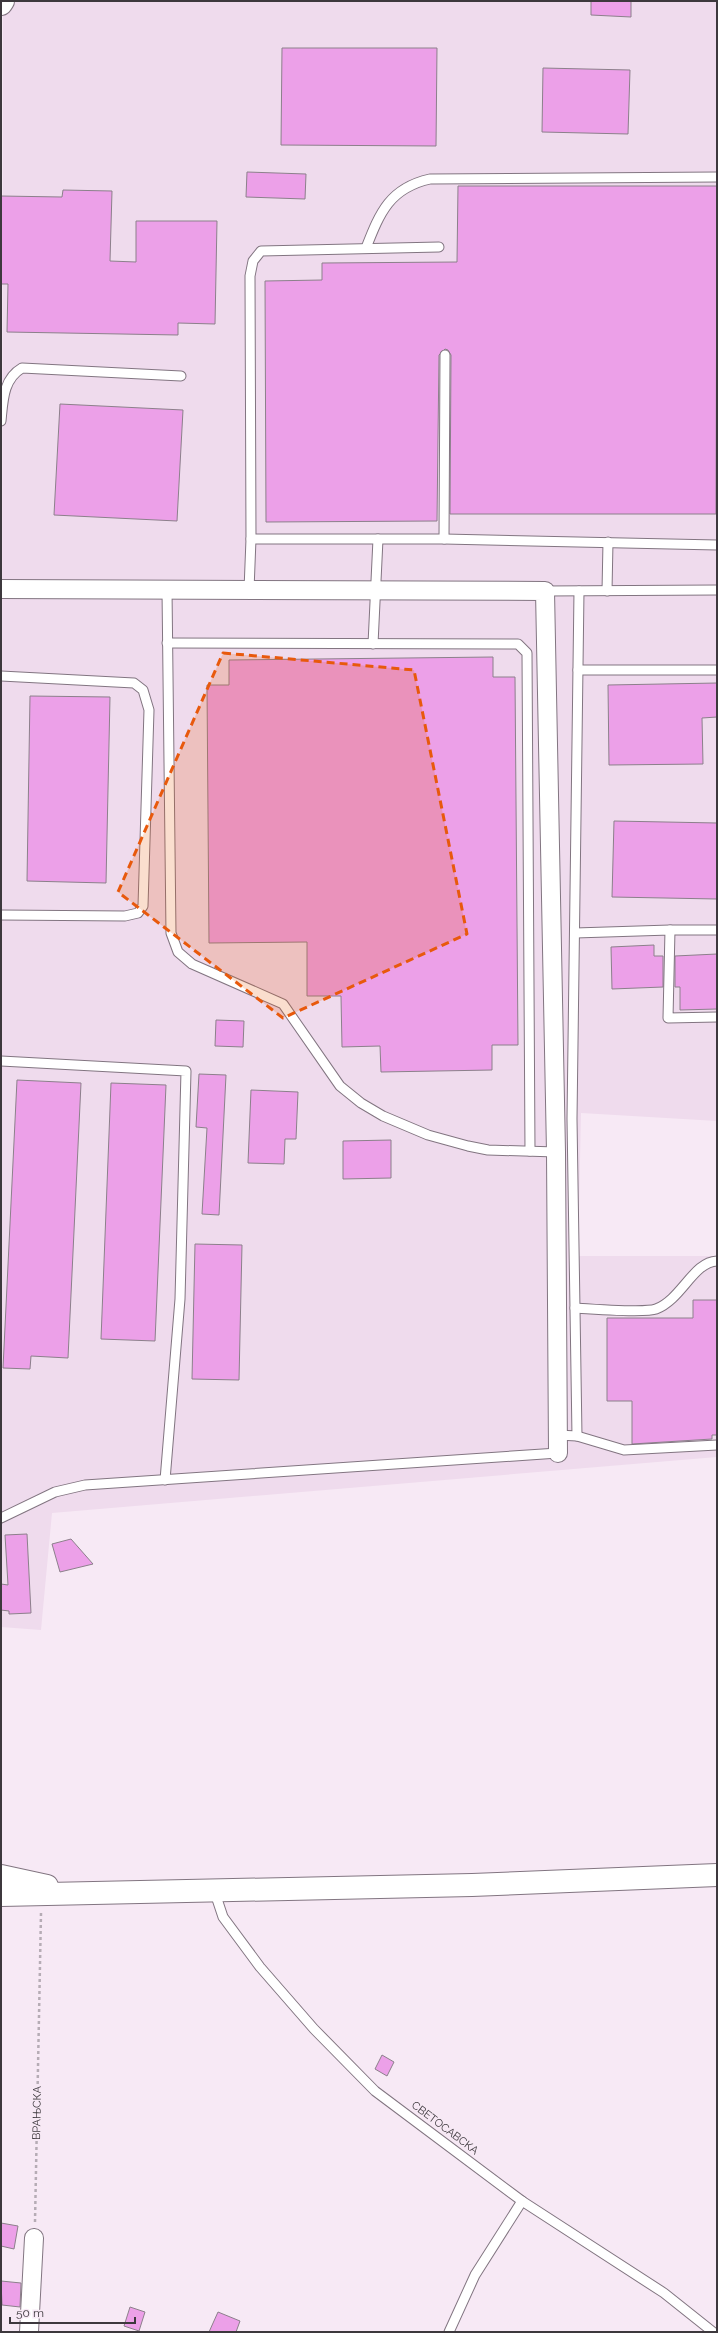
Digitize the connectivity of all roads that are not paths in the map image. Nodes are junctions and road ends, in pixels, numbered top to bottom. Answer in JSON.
{"nodes":[{"id":1,"x":3,"y":1,"type":"edge"},
{"id":2,"x":1,"y":4,"type":"edge"},
{"id":3,"x":717,"y":177,"type":"edge"},
{"id":4,"x":439,"y":247,"type":"dead end"},
{"id":5,"x":366,"y":248,"type":"junction"},
{"id":6,"x":445,"y":355,"type":"dead end"},
{"id":7,"x":180,"y":376,"type":"dead end"},
{"id":8,"x":1,"y":421,"type":"edge"},
{"id":9,"x":251,"y":539,"type":"junction"},
{"id":10,"x":378,"y":539,"type":"junction"},
{"id":11,"x":444,"y":539,"type":"junction"},
{"id":12,"x":608,"y":542,"type":"junction"},
{"id":13,"x":717,"y":545,"type":"edge"},
{"id":14,"x":1,"y":589,"type":"edge"},
{"id":15,"x":167,"y":590,"type":"junction"},
{"id":16,"x":249,"y":590,"type":"junction"},
{"id":17,"x":376,"y":590,"type":"junction"},
{"id":18,"x":717,"y":590,"type":"edge"},
{"id":19,"x":545,"y":591,"type":"junction"},
{"id":20,"x":579,"y":591,"type":"junction"},
{"id":21,"x":607,"y":591,"type":"junction"},
{"id":22,"x":167,"y":643,"type":"junction"},
{"id":23,"x":373,"y":644,"type":"junction"},
{"id":24,"x":578,"y":670,"type":"junction"},
{"id":25,"x":717,"y":670,"type":"edge"},
{"id":26,"x":1,"y":676,"type":"edge"},
{"id":27,"x":1,"y":914,"type":"edge"},
{"id":28,"x":670,"y":930,"type":"junction"},
{"id":29,"x":717,"y":930,"type":"edge"},
{"id":30,"x":574,"y":933,"type":"junction"},
{"id":31,"x":717,"y":1017,"type":"edge"},
{"id":32,"x":1,"y":1061,"type":"edge"},
{"id":33,"x":530,"y":1152,"type":"junction"},
{"id":34,"x":556,"y":1152,"type":"junction"},
{"id":35,"x":717,"y":1261,"type":"edge"},
{"id":36,"x":575,"y":1308,"type":"junction"},
{"id":37,"x":558,"y":1436,"type":"junction"},
{"id":38,"x":577,"y":1436,"type":"junction"},
{"id":39,"x":717,"y":1445,"type":"edge"},
{"id":40,"x":558,"y":1453,"type":"joint"},
{"id":41,"x":165,"y":1480,"type":"junction"},
{"id":42,"x":1,"y":1518,"type":"edge"},
{"id":43,"x":717,"y":1875,"type":"edge"},
{"id":44,"x":1,"y":1876,"type":"edge"},
{"id":45,"x":214,"y":1890,"type":"junction"},
{"id":46,"x":86,"y":1894,"type":"junction"},
{"id":47,"x":1,"y":1895,"type":"edge"},
{"id":48,"x":522,"y":2201,"type":"junction"},
{"id":49,"x":34,"y":2238,"type":"road end"},
{"id":50,"x":29,"y":2332,"type":"edge"},
{"id":51,"x":449,"y":2332,"type":"edge"},
{"id":52,"x":713,"y":2332,"type":"edge"}],
"edges":[{"from":1,"to":2,"type":"main road"},
{"from":3,"to":5,"type":"lane"},
{"from":4,"to":5,"type":"lane"},
{"from":5,"to":9,"type":"lane"},
{"from":6,"to":11,"type":"lane"},
{"from":7,"to":8,"type":"lane"},
{"from":9,"to":10,"type":"lane"},
{"from":9,"to":16,"type":"lane"},
{"from":10,"to":11,"type":"lane"},
{"from":10,"to":17,"type":"lane"},
{"from":11,"to":12,"type":"lane"},
{"from":12,"to":13,"type":"lane"},
{"from":12,"to":21,"type":"lane"},
{"from":14,"to":15,"type":"street"},
{"from":15,"to":16,"type":"street"},
{"from":15,"to":22,"type":"lane"},
{"from":16,"to":17,"type":"street"},
{"from":17,"to":19,"type":"street"},
{"from":17,"to":23,"type":"lane"},
{"from":18,"to":21,"type":"lane"},
{"from":19,"to":20,"type":"lane"},
{"from":19,"to":34,"type":"street"},
{"from":20,"to":21,"type":"lane"},
{"from":20,"to":24,"type":"lane"},
{"from":22,"to":23,"type":"lane"},
{"from":22,"to":33,"type":"lane"},
{"from":23,"to":33,"type":"lane"},
{"from":24,"to":25,"type":"lane"},
{"from":24,"to":30,"type":"lane"},
{"from":26,"to":27,"type":"lane"},
{"from":28,"to":29,"type":"lane"},
{"from":28,"to":30,"type":"lane"},
{"from":28,"to":31,"type":"lane"},
{"from":30,"to":36,"type":"lane"},
{"from":32,"to":41,"type":"lane"},
{"from":33,"to":34,"type":"lane"},
{"from":34,"to":37,"type":"street"},
{"from":35,"to":36,"type":"lane"},
{"from":36,"to":38,"type":"lane"},
{"from":37,"to":38,"type":"lane"},
{"from":37,"to":40,"type":"street"},
{"from":38,"to":39,"type":"lane"},
{"from":40,"to":41,"type":"lane"},
{"from":41,"to":42,"type":"lane"},
{"from":43,"to":45,"type":"main road"},
{"from":44,"to":46,"type":"main road"},
{"from":45,"to":46,"type":"main road"},
{"from":45,"to":48,"type":"lane","name":"СВЕТОСАВСКА"},
{"from":46,"to":47,"type":"main road"},
{"from":48,"to":51,"type":"lane"},
{"from":48,"to":52,"type":"lane","name":"СВЕТОСАВСКА"},
{"from":49,"to":50,"type":"street"}]}
